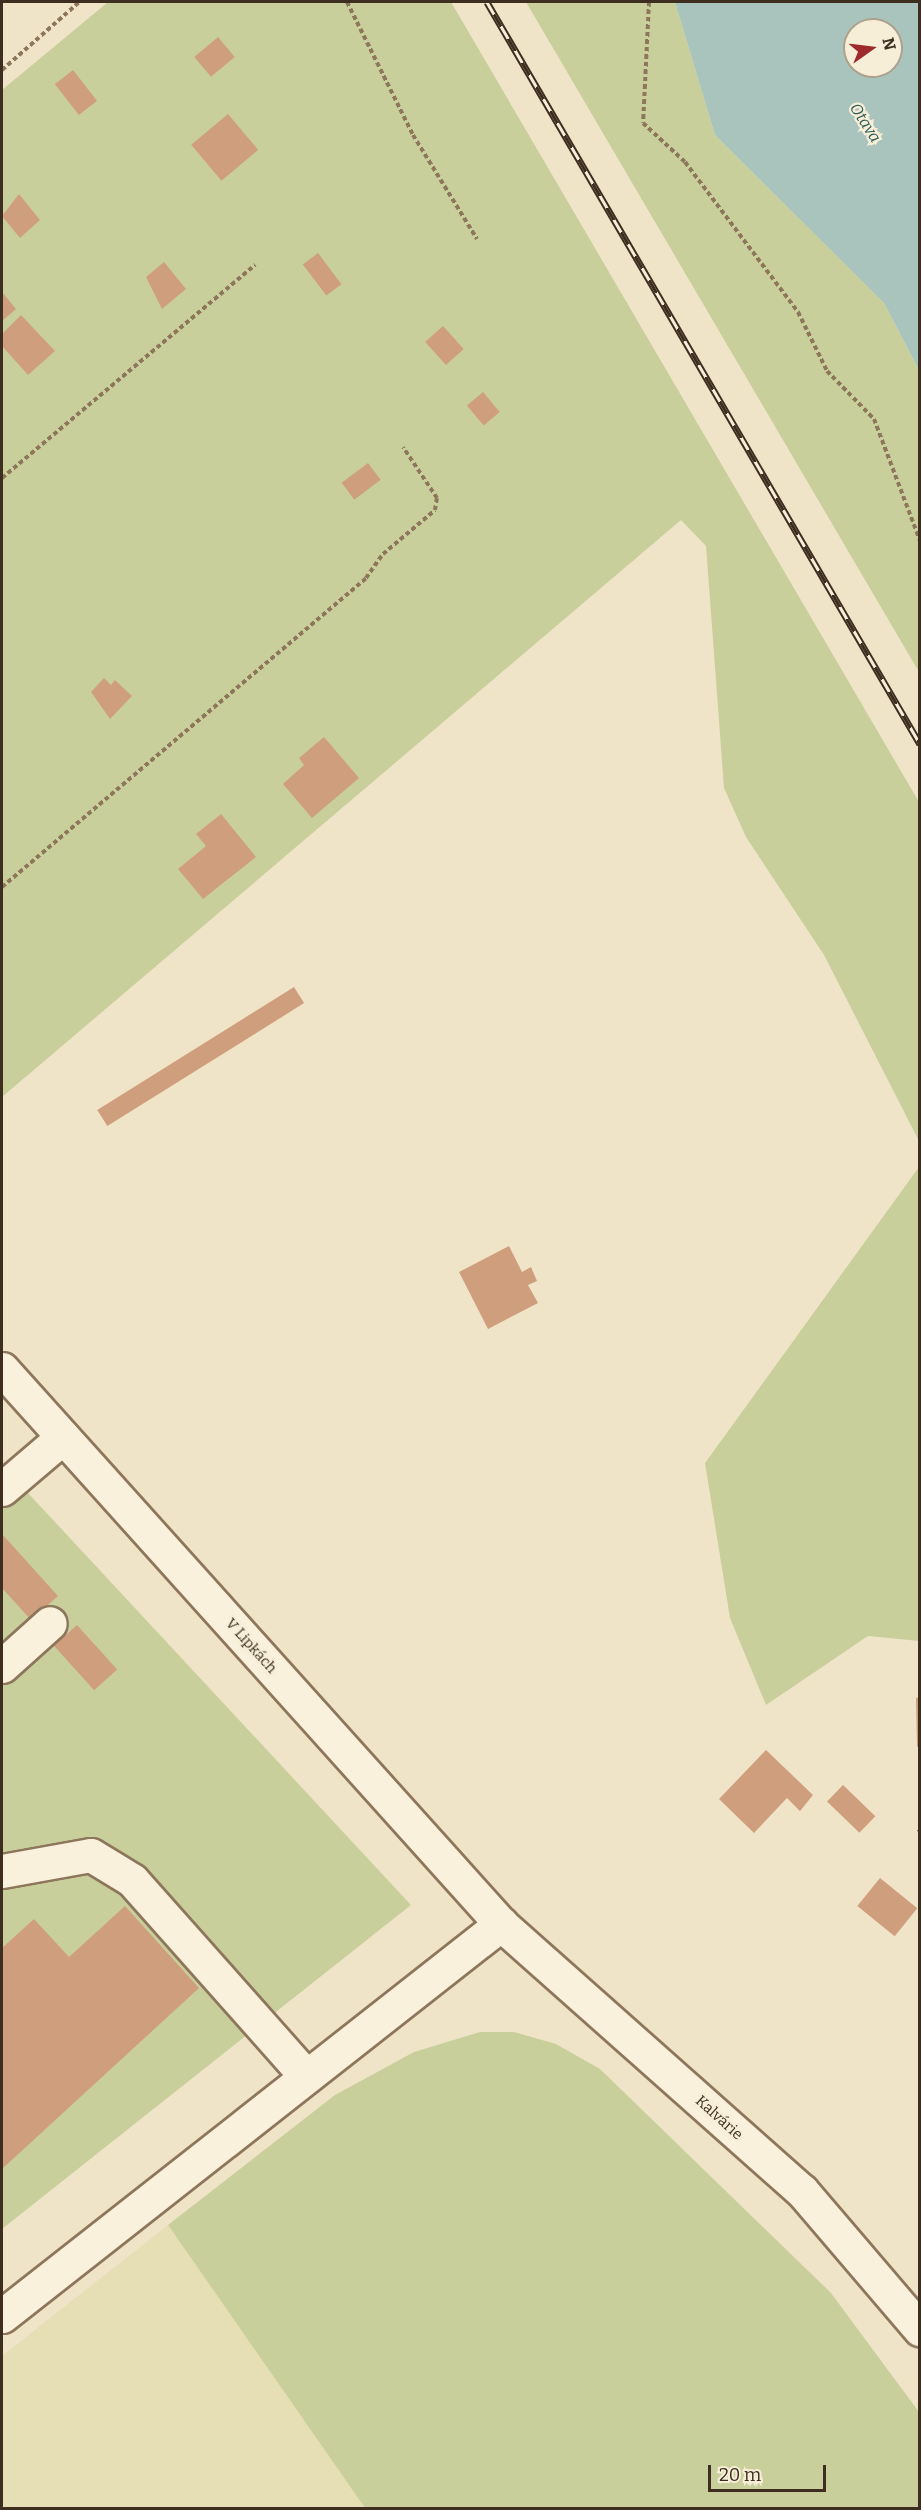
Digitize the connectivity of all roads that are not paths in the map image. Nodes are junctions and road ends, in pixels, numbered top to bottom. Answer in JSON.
{"nodes":[{"id":1,"x":2,"y":1369,"type":"edge"},
{"id":2,"x":63,"y":1437,"type":"junction"},
{"id":3,"x":2,"y":1489,"type":"edge"},
{"id":4,"x":50,"y":1623,"type":"dead end"},
{"id":5,"x":2,"y":1666,"type":"edge"},
{"id":6,"x":2,"y":1871,"type":"edge"},
{"id":7,"x":501,"y":1924,"type":"junction"},
{"id":8,"x":306,"y":2076,"type":"junction"},
{"id":9,"x":2,"y":2316,"type":"edge"},
{"id":10,"x":920,"y":2329,"type":"edge"}],
"edges":[{"from":1,"to":2,"type":"street","name":"V Lipkách"},
{"from":2,"to":3,"type":"street"},
{"from":2,"to":7,"type":"street","name":"V Lipkách"},
{"from":4,"to":5,"type":"street"},
{"from":6,"to":8,"type":"street"},
{"from":7,"to":8,"type":"street"},
{"from":7,"to":10,"type":"street","name":"Kalvárie"},
{"from":8,"to":9,"type":"street"}]}
